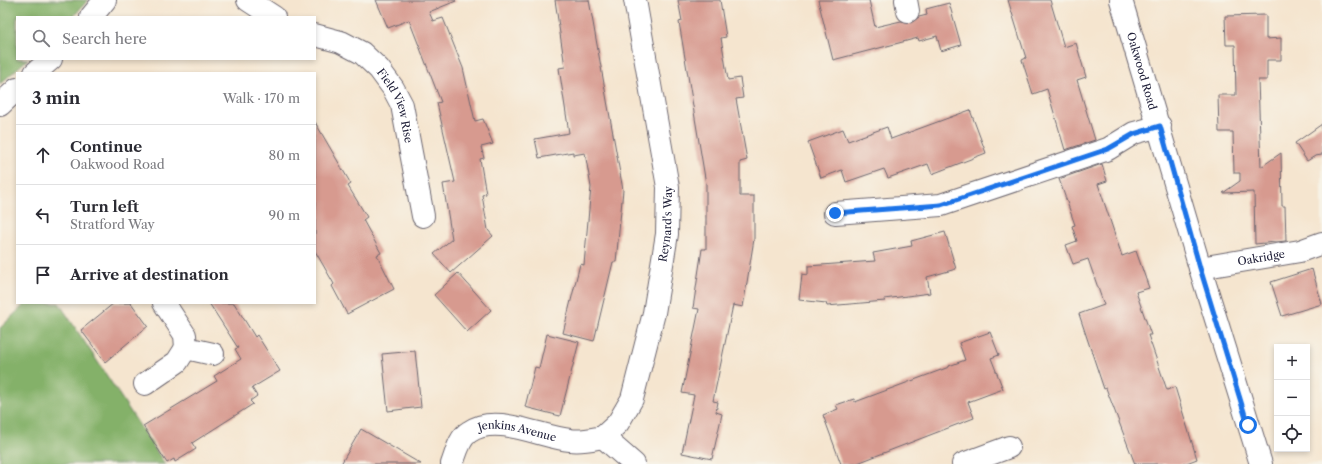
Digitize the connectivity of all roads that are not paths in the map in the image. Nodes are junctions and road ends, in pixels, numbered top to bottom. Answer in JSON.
{"nodes":[{"id":1,"x":105,"y":0,"type":"edge"},
{"id":2,"x":248,"y":0,"type":"edge"},
{"id":3,"x":635,"y":0,"type":"edge"},
{"id":4,"x":1121,"y":0,"type":"edge"},
{"id":5,"x":92,"y":16,"type":"edge"},
{"id":6,"x":272,"y":16,"type":"edge"},
{"id":7,"x":316,"y":35,"type":"edge"},
{"id":8,"x":50,"y":60,"type":"edge"},
{"id":9,"x":36,"y":72,"type":"edge"},
{"id":10,"x":1160,"y":126,"type":"junction"},
{"id":11,"x":835,"y":213,"type":"dead end"},
{"id":12,"x":423,"y":216,"type":"dead end"},
{"id":13,"x":1322,"y":243,"type":"edge"},
{"id":14,"x":1200,"y":268,"type":"junction"},
{"id":15,"x":165,"y":304,"type":"edge"},
{"id":16,"x":186,"y":348,"type":"junction"},
{"id":17,"x":213,"y":354,"type":"dead end"},
{"id":18,"x":145,"y":384,"type":"dead end"},
{"id":19,"x":603,"y":437,"type":"junction"},
{"id":20,"x":1009,"y":447,"type":"dead end"},
{"id":21,"x":452,"y":464,"type":"edge"},
{"id":22,"x":634,"y":464,"type":"edge"},
{"id":23,"x":964,"y":464,"type":"edge"},
{"id":24,"x":1261,"y":464,"type":"edge"}],
"edges":[{"from":1,"to":5,"type":"street"},
{"from":2,"to":6,"type":"street"},
{"from":3,"to":19,"type":"street","name":"Reynard's Way"},
{"from":4,"to":10,"type":"street","name":"Oakwood Road"},
{"from":7,"to":12,"type":"street","name":"Field View Rise"},
{"from":8,"to":9,"type":"street"},
{"from":10,"to":11,"type":"street"},
{"from":10,"to":14,"type":"street","name":"Oakwood Road"},
{"from":13,"to":14,"type":"street","name":"Oakridge"},
{"from":14,"to":24,"type":"street","name":"Oakwood Road"},
{"from":15,"to":16,"type":"street"},
{"from":16,"to":17,"type":"street"},
{"from":16,"to":18,"type":"street"},
{"from":19,"to":21,"type":"street","name":"Jenkins Avenue"},
{"from":19,"to":22,"type":"street"},
{"from":20,"to":23,"type":"street"}]}
